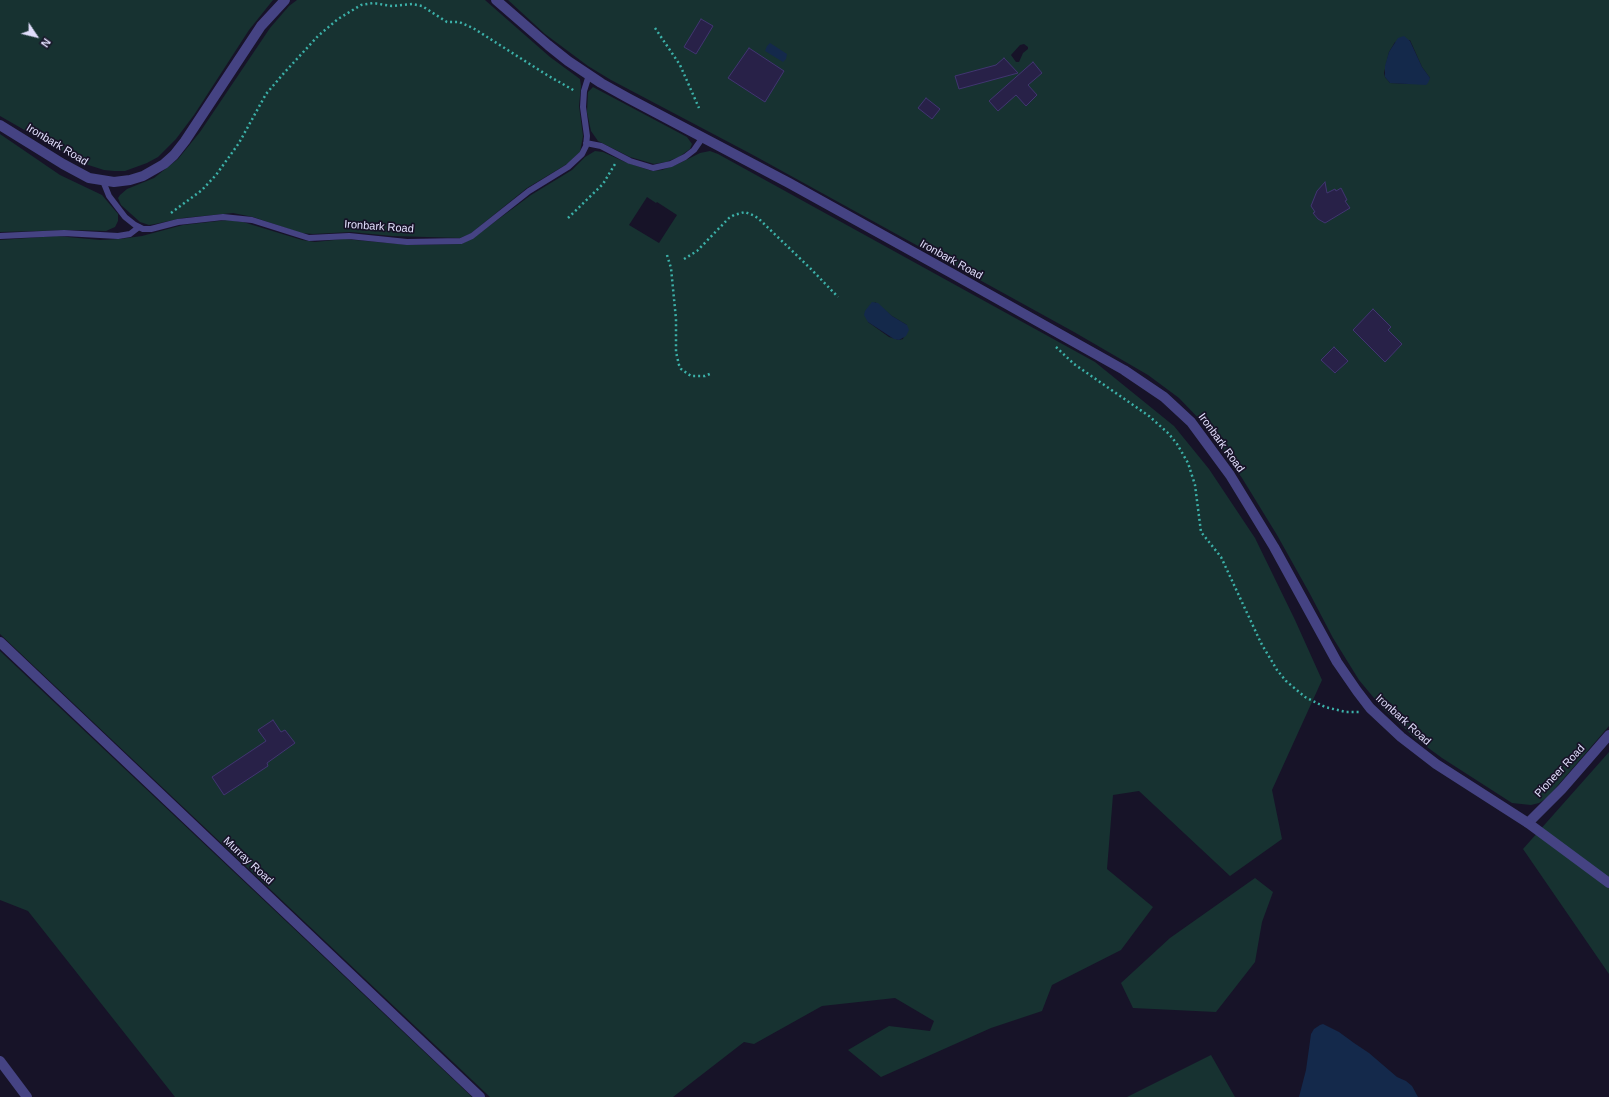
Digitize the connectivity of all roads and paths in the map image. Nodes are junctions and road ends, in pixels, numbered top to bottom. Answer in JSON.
{"nodes":[{"id":1,"x":284,"y":0,"type":"edge"},
{"id":2,"x":496,"y":0,"type":"edge"},
{"id":3,"x":655,"y":28,"type":"dead end"},
{"id":4,"x":589,"y":75,"type":"junction"},
{"id":5,"x":584,"y":95,"type":"junction"},
{"id":6,"x":699,"y":108,"type":"dead end"},
{"id":7,"x":0,"y":125,"type":"edge"},
{"id":8,"x":703,"y":137,"type":"junction"},
{"id":9,"x":586,"y":143,"type":"junction"},
{"id":10,"x":619,"y":156,"type":"junction"},
{"id":11,"x":103,"y":181,"type":"junction"},
{"id":12,"x":568,"y":218,"type":"dead end"},
{"id":13,"x":163,"y":226,"type":"junction"},
{"id":14,"x":138,"y":227,"type":"junction"},
{"id":15,"x":0,"y":236,"type":"edge"},
{"id":16,"x":667,"y":255,"type":"dead end"},
{"id":17,"x":684,"y":259,"type":"dead end"},
{"id":18,"x":838,"y":297,"type":"dead end"},
{"id":19,"x":1054,"y":344,"type":"dead end"},
{"id":20,"x":712,"y":373,"type":"dead end"},
{"id":21,"x":0,"y":642,"type":"edge"},
{"id":22,"x":1374,"y":711,"type":"junction"},
{"id":23,"x":1609,"y":735,"type":"edge"},
{"id":24,"x":1528,"y":823,"type":"junction"},
{"id":25,"x":1609,"y":883,"type":"edge"},
{"id":26,"x":0,"y":1061,"type":"edge"},
{"id":27,"x":27,"y":1097,"type":"edge"},
{"id":28,"x":480,"y":1097,"type":"edge"}],
"edges":[{"from":1,"to":11,"type":"street","name":"Ironbark Road"},
{"from":2,"to":4,"type":"street","name":"Ironbark Road"},
{"from":3,"to":6,"type":"path"},
{"from":4,"to":5,"type":"lane"},
{"from":4,"to":8,"type":"street","name":"Ironbark Road"},
{"from":5,"to":9,"type":"lane"},
{"from":5,"to":13,"type":"path"},
{"from":7,"to":11,"type":"street","name":"Ironbark Road"},
{"from":8,"to":10,"type":"lane"},
{"from":8,"to":22,"type":"street","name":"Ironbark Road"},
{"from":9,"to":10,"type":"lane"},
{"from":9,"to":13,"type":"lane","name":"Ironbark Road"},
{"from":10,"to":12,"type":"path"},
{"from":11,"to":14,"type":"lane"},
{"from":13,"to":14,"type":"lane","name":"Ironbark Road"},
{"from":14,"to":15,"type":"lane","name":"Ironbark Road"},
{"from":16,"to":20,"type":"path"},
{"from":17,"to":18,"type":"path"},
{"from":19,"to":22,"type":"path"},
{"from":21,"to":28,"type":"street","name":"Murray Road"},
{"from":22,"to":24,"type":"street","name":"Ironbark Road"},
{"from":23,"to":24,"type":"street","name":"Pioneer Road"},
{"from":24,"to":25,"type":"street","name":"Ironbark Road"},
{"from":26,"to":27,"type":"street"}]}
